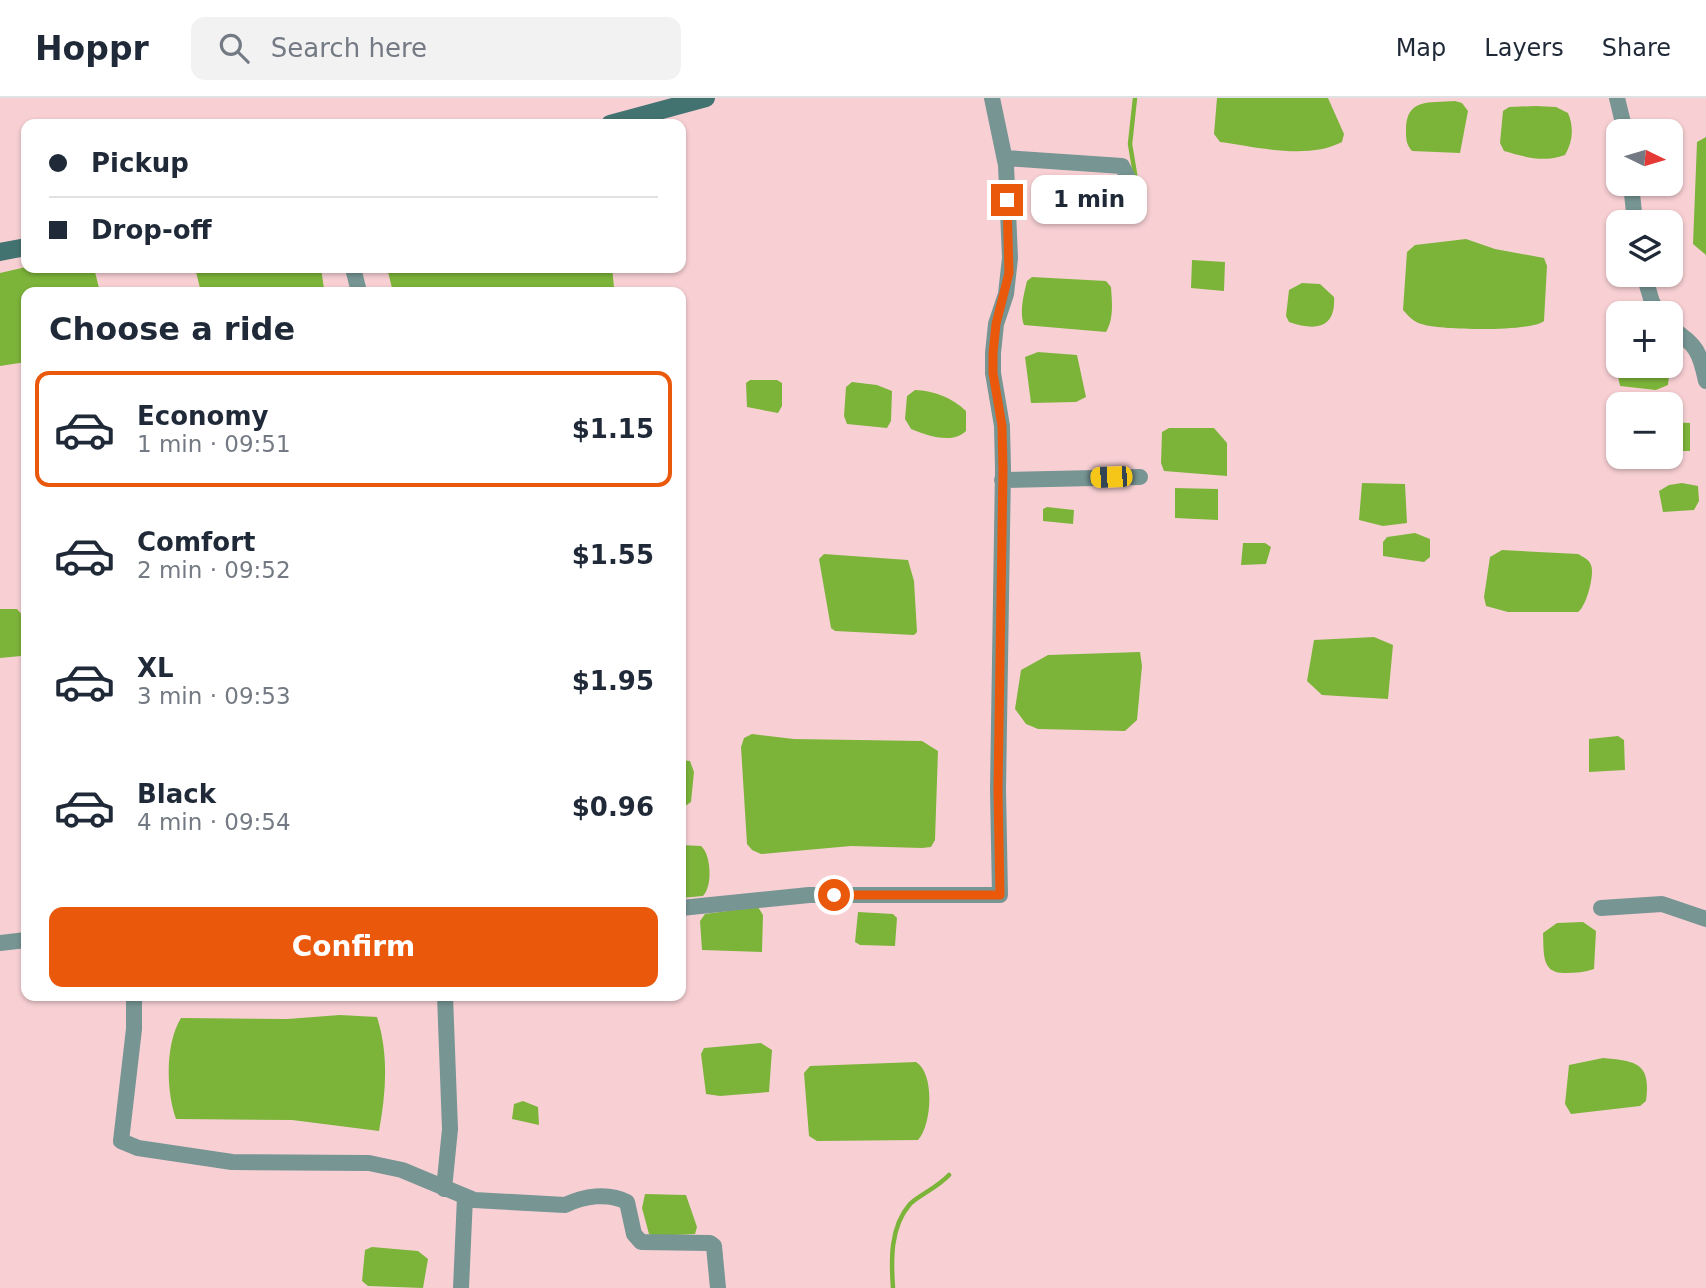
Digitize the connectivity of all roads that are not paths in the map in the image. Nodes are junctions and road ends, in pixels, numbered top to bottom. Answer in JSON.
{"nodes":[{"id":1,"x":706,"y":98,"type":"edge"},
{"id":2,"x":992,"y":98,"type":"edge"},
{"id":3,"x":1617,"y":98,"type":"edge"},
{"id":4,"x":628,"y":119,"type":"edge"},
{"id":5,"x":1622,"y":119,"type":"edge"},
{"id":6,"x":1005,"y":158,"type":"junction"},
{"id":7,"x":1131,"y":207,"type":"dead end"},
{"id":8,"x":21,"y":248,"type":"edge"},
{"id":9,"x":0,"y":252,"type":"edge"},
{"id":10,"x":1683,"y":336,"type":"edge"},
{"id":11,"x":1706,"y":382,"type":"edge"},
{"id":12,"x":1140,"y":477,"type":"dead end"},
{"id":13,"x":1002,"y":480,"type":"junction"},
{"id":14,"x":686,"y":907,"type":"edge"},
{"id":15,"x":1601,"y":908,"type":"dead end"},
{"id":16,"x":1706,"y":919,"type":"edge"},
{"id":17,"x":21,"y":941,"type":"edge"},
{"id":18,"x":0,"y":943,"type":"edge"},
{"id":19,"x":134,"y":1001,"type":"edge"},
{"id":20,"x":445,"y":1001,"type":"edge"},
{"id":21,"x":444,"y":1189,"type":"junction"},
{"id":22,"x":465,"y":1197,"type":"junction"},
{"id":23,"x":461,"y":1288,"type":"edge"},
{"id":24,"x":718,"y":1288,"type":"edge"}],
"edges":[{"from":1,"to":4,"type":"main road"},
{"from":2,"to":6,"type":"street"},
{"from":3,"to":5,"type":"street"},
{"from":6,"to":7,"type":"street"},
{"from":6,"to":13,"type":"street"},
{"from":8,"to":9,"type":"main road"},
{"from":10,"to":11,"type":"street"},
{"from":12,"to":13,"type":"street"},
{"from":13,"to":14,"type":"street"},
{"from":15,"to":16,"type":"street"},
{"from":17,"to":18,"type":"street"},
{"from":19,"to":21,"type":"street"},
{"from":20,"to":21,"type":"street"},
{"from":21,"to":22,"type":"street"},
{"from":22,"to":23,"type":"street"},
{"from":22,"to":24,"type":"street"}]}
